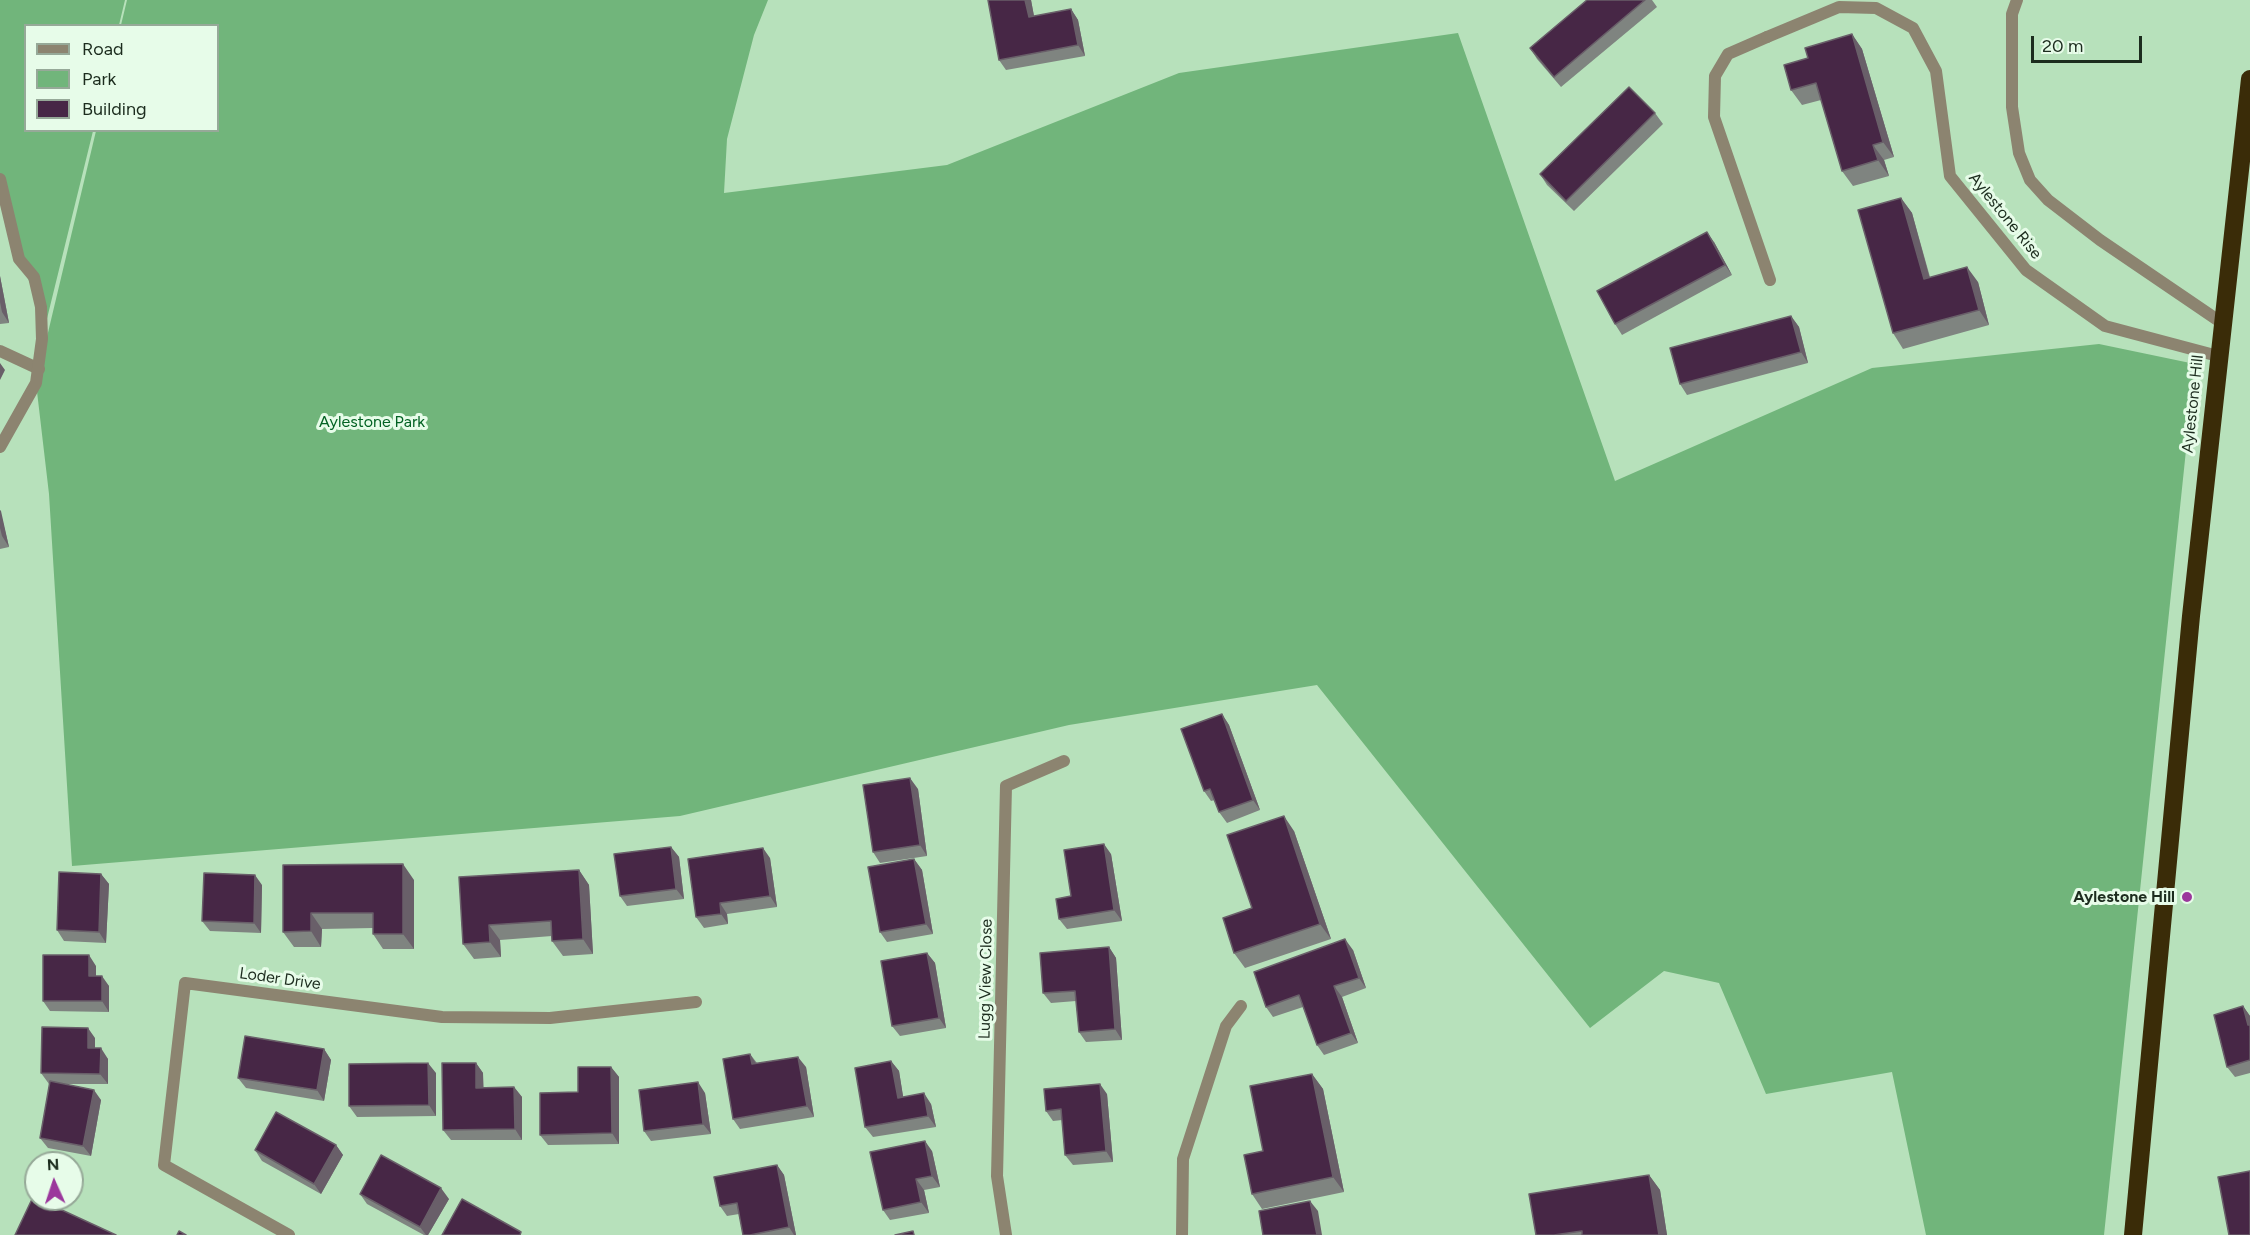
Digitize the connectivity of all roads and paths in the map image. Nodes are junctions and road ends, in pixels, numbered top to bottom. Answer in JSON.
{"nodes":[{"id":1,"x":2017,"y":0,"type":"edge"},
{"id":2,"x":2250,"y":79,"type":"edge"},
{"id":3,"x":0,"y":178,"type":"edge"},
{"id":4,"x":1770,"y":280,"type":"dead end"},
{"id":5,"x":2222,"y":323,"type":"junction"},
{"id":6,"x":0,"y":351,"type":"edge"},
{"id":7,"x":2217,"y":356,"type":"junction"},
{"id":8,"x":39,"y":369,"type":"junction"},
{"id":9,"x":0,"y":447,"type":"edge"},
{"id":10,"x":1064,"y":760,"type":"dead end"},
{"id":11,"x":696,"y":1002,"type":"dead end"},
{"id":12,"x":1241,"y":1006,"type":"dead end"},
{"id":13,"x":289,"y":1235,"type":"edge"},
{"id":14,"x":1006,"y":1235,"type":"edge"},
{"id":15,"x":1182,"y":1235,"type":"edge"},
{"id":16,"x":2133,"y":1235,"type":"edge"}],
"edges":[{"from":1,"to":5,"type":"street"},
{"from":2,"to":5,"type":"highway","name":"Aylestone Hill"},
{"from":3,"to":8,"type":"street"},
{"from":4,"to":7,"type":"street","name":"Aylestone Rise"},
{"from":5,"to":7,"type":"highway","name":"Aylestone Hill"},
{"from":6,"to":8,"type":"street"},
{"from":7,"to":16,"type":"highway","name":"Aylestone Hill"},
{"from":8,"to":9,"type":"street"},
{"from":10,"to":14,"type":"street","name":"Lugg View Close"},
{"from":11,"to":13,"type":"street","name":"Loder Drive"},
{"from":12,"to":15,"type":"street"}]}
